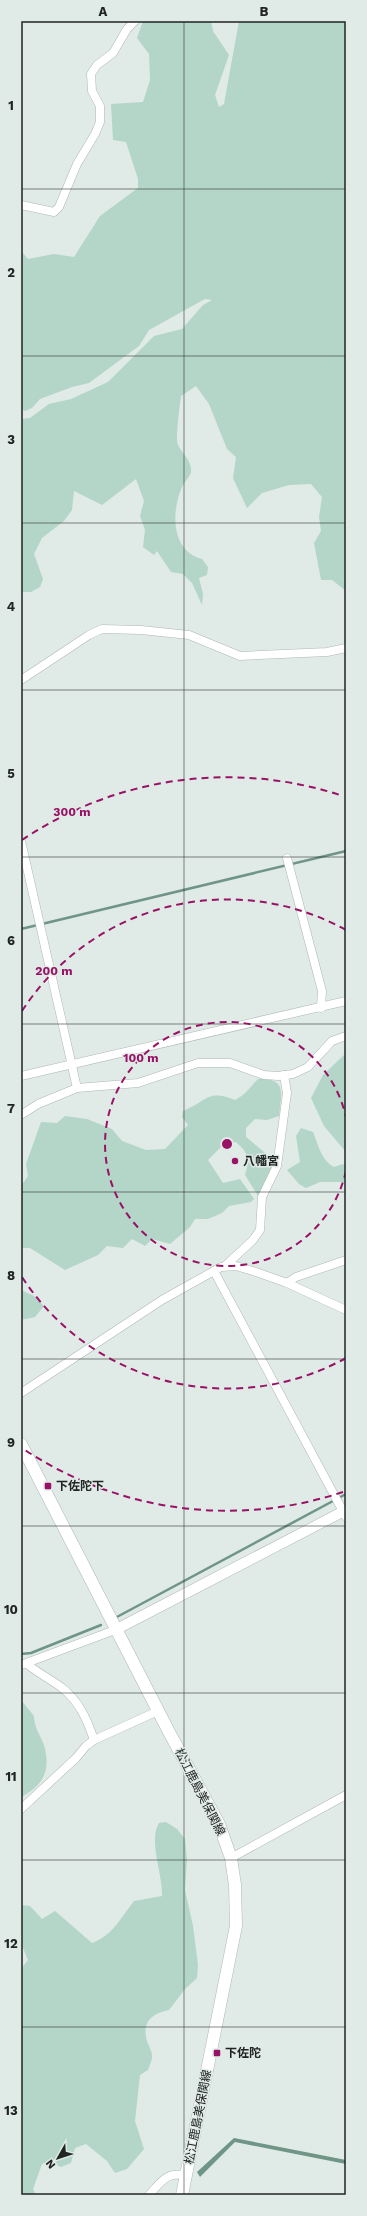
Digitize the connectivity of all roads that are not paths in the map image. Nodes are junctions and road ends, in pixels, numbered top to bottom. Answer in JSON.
{"nodes":[{"id":1,"x":135,"y":21,"type":"edge"},
{"id":2,"x":21,"y":205,"type":"edge"},
{"id":3,"x":346,"y":648,"type":"edge"},
{"id":4,"x":21,"y":680,"type":"edge"},
{"id":5,"x":21,"y":841,"type":"edge"},
{"id":6,"x":287,"y":858,"type":"dead end"},
{"id":7,"x":346,"y":1001,"type":"edge"},
{"id":8,"x":321,"y":1008,"type":"junction"},
{"id":9,"x":346,"y":1036,"type":"edge"},
{"id":10,"x":72,"y":1064,"type":"junction"},
{"id":11,"x":284,"y":1075,"type":"junction"},
{"id":12,"x":21,"y":1076,"type":"edge"},
{"id":13,"x":77,"y":1088,"type":"junction"},
{"id":14,"x":21,"y":1115,"type":"edge"},
{"id":15,"x":346,"y":1260,"type":"edge"},
{"id":16,"x":226,"y":1266,"type":"junction"},
{"id":17,"x":214,"y":1271,"type":"junction"},
{"id":18,"x":287,"y":1283,"type":"junction"},
{"id":19,"x":346,"y":1310,"type":"edge"},
{"id":20,"x":21,"y":1393,"type":"edge"},
{"id":21,"x":21,"y":1444,"type":"edge"},
{"id":22,"x":345,"y":1513,"type":"edge"},
{"id":23,"x":115,"y":1630,"type":"junction"},
{"id":24,"x":24,"y":1664,"type":"edge"},
{"id":25,"x":158,"y":1711,"type":"junction"},
{"id":26,"x":94,"y":1740,"type":"junction"},
{"id":27,"x":346,"y":1795,"type":"edge"},
{"id":28,"x":21,"y":1809,"type":"edge"},
{"id":29,"x":231,"y":1858,"type":"junction"},
{"id":30,"x":186,"y":2175,"type":"junction"},
{"id":31,"x":149,"y":2195,"type":"edge"},
{"id":32,"x":182,"y":2195,"type":"edge"}],
"edges":[{"from":1,"to":2,"type":"street"},
{"from":3,"to":4,"type":"street"},
{"from":5,"to":10,"type":"street"},
{"from":6,"to":8,"type":"street"},
{"from":7,"to":8,"type":"street"},
{"from":8,"to":10,"type":"street"},
{"from":9,"to":11,"type":"street"},
{"from":10,"to":12,"type":"street"},
{"from":10,"to":13,"type":"street"},
{"from":11,"to":13,"type":"street"},
{"from":11,"to":16,"type":"street"},
{"from":13,"to":14,"type":"street"},
{"from":15,"to":18,"type":"street"},
{"from":16,"to":17,"type":"street"},
{"from":16,"to":18,"type":"street"},
{"from":17,"to":20,"type":"street"},
{"from":17,"to":22,"type":"street"},
{"from":18,"to":19,"type":"street"},
{"from":21,"to":23,"type":"main road","name":"松江鹿島美保関線"},
{"from":22,"to":23,"type":"street"},
{"from":23,"to":24,"type":"street"},
{"from":23,"to":25,"type":"main road","name":"松江鹿島美保関線"},
{"from":24,"to":26,"type":"street"},
{"from":25,"to":26,"type":"street"},
{"from":25,"to":29,"type":"main road","name":"松江鹿島美保関線"},
{"from":26,"to":28,"type":"street"},
{"from":27,"to":29,"type":"street"},
{"from":29,"to":30,"type":"main road","name":"松江鹿島美保関線"},
{"from":30,"to":31,"type":"street"},
{"from":30,"to":32,"type":"main road","name":"松江鹿島美保関線"}]}
